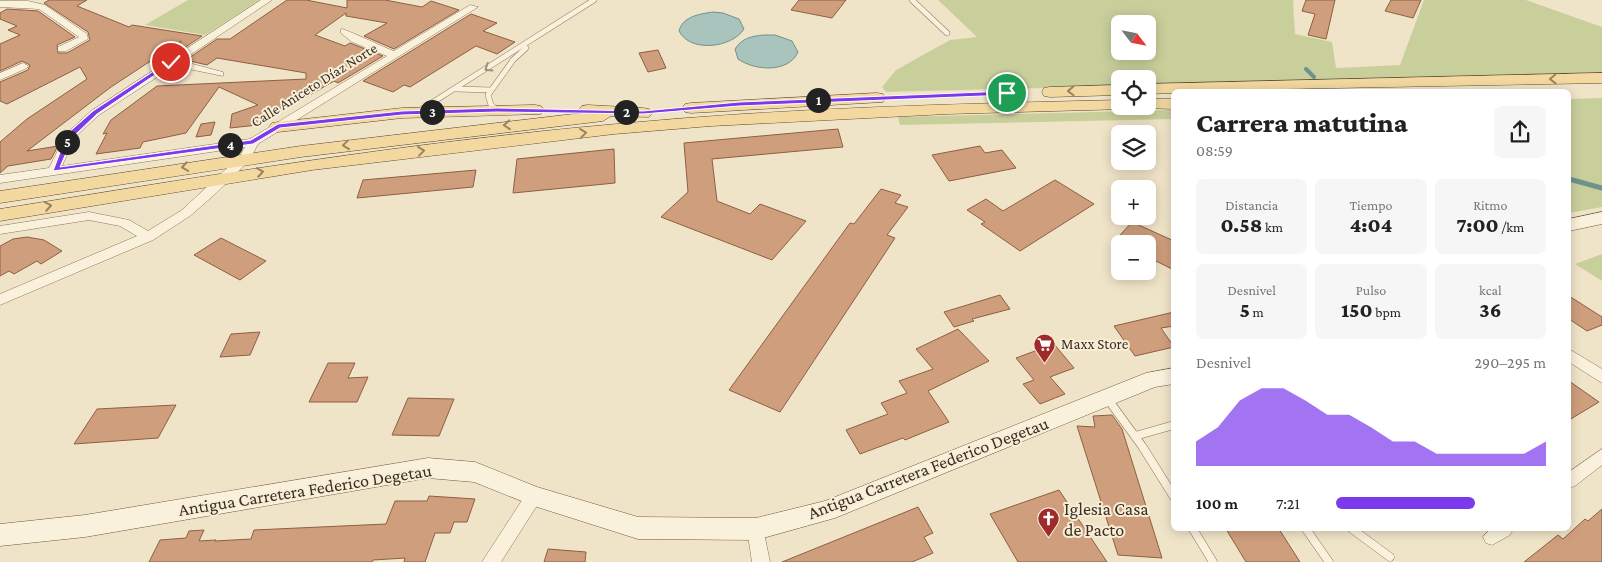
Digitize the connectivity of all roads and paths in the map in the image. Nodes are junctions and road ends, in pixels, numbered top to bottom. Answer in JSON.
{"nodes":[{"id":1,"x":267,"y":0,"type":"edge"},
{"id":2,"x":594,"y":0,"type":"edge"},
{"id":3,"x":912,"y":0,"type":"edge"},
{"id":4,"x":0,"y":4,"type":"edge"},
{"id":5,"x":473,"y":7,"type":"dead end"},
{"id":6,"x":344,"y":31,"type":"dead end"},
{"id":7,"x":947,"y":32,"type":"dead end"},
{"id":8,"x":544,"y":33,"type":"junction"},
{"id":9,"x":62,"y":49,"type":"dead end"},
{"id":10,"x":394,"y":55,"type":"junction"},
{"id":11,"x":171,"y":62,"type":"junction"},
{"id":12,"x":23,"y":66,"type":"dead end"},
{"id":13,"x":219,"y":74,"type":"dead end"},
{"id":14,"x":0,"y":77,"type":"edge"},
{"id":15,"x":1602,"y":78,"type":"edge"},
{"id":16,"x":456,"y":89,"type":"junction"},
{"id":17,"x":1156,"y":89,"type":"edge"},
{"id":18,"x":490,"y":90,"type":"junction"},
{"id":19,"x":1111,"y":90,"type":"edge"},
{"id":20,"x":1602,"y":92,"type":"edge"},
{"id":21,"x":1571,"y":93,"type":"edge"},
{"id":22,"x":1156,"y":104,"type":"edge"},
{"id":23,"x":1171,"y":104,"type":"edge"},
{"id":24,"x":1111,"y":105,"type":"edge"},
{"id":25,"x":497,"y":110,"type":"junction"},
{"id":26,"x":415,"y":112,"type":"junction"},
{"id":27,"x":643,"y":112,"type":"junction"},
{"id":28,"x":278,"y":126,"type":"junction"},
{"id":29,"x":253,"y":142,"type":"junction"},
{"id":30,"x":245,"y":158,"type":"junction"},
{"id":31,"x":55,"y":170,"type":"junction"},
{"id":32,"x":224,"y":177,"type":"junction"},
{"id":33,"x":0,"y":179,"type":"edge"},
{"id":34,"x":0,"y":197,"type":"edge"},
{"id":35,"x":0,"y":215,"type":"edge"},
{"id":36,"x":1602,"y":218,"type":"edge"},
{"id":37,"x":1571,"y":225,"type":"edge"},
{"id":38,"x":0,"y":230,"type":"edge"},
{"id":39,"x":148,"y":237,"type":"junction"},
{"id":40,"x":0,"y":300,"type":"edge"},
{"id":41,"x":1571,"y":356,"type":"edge"},
{"id":42,"x":1171,"y":376,"type":"edge"},
{"id":43,"x":1602,"y":376,"type":"edge"},
{"id":44,"x":1107,"y":397,"type":"junction"},
{"id":45,"x":1171,"y":426,"type":"edge"},
{"id":46,"x":1135,"y":436,"type":"junction"},
{"id":47,"x":1602,"y":456,"type":"edge"},
{"id":48,"x":1571,"y":479,"type":"edge"},
{"id":49,"x":1171,"y":493,"type":"edge"},
{"id":50,"x":534,"y":496,"type":"junction"},
{"id":51,"x":756,"y":530,"type":"junction"},
{"id":52,"x":1194,"y":531,"type":"edge"},
{"id":53,"x":1307,"y":531,"type":"edge"},
{"id":54,"x":1355,"y":531,"type":"edge"},
{"id":55,"x":0,"y":535,"type":"edge"},
{"id":56,"x":1390,"y":557,"type":"dead end"},
{"id":57,"x":491,"y":562,"type":"edge"},
{"id":58,"x":761,"y":562,"type":"edge"},
{"id":59,"x":1213,"y":562,"type":"edge"},
{"id":60,"x":1329,"y":562,"type":"edge"}],
"edges":[{"from":1,"to":11,"type":"street"},
{"from":2,"to":8,"type":"lane"},
{"from":3,"to":7,"type":"lane"},
{"from":4,"to":9,"type":"street"},
{"from":5,"to":10,"type":"street","name":"Calle Aniceto Díaz Norte"},
{"from":6,"to":10,"type":"street"},
{"from":8,"to":16,"type":"lane","one_way":true},
{"from":8,"to":18,"type":"lane"},
{"from":10,"to":28,"type":"street","name":"Calle Aniceto Díaz Norte"},
{"from":11,"to":13,"type":"street"},
{"from":11,"to":31,"type":"street"},
{"from":12,"to":14,"type":"street"},
{"from":15,"to":17,"type":"main road","one_way":true},
{"from":16,"to":18,"type":"lane"},
{"from":16,"to":26,"type":"lane"},
{"from":18,"to":25,"type":"lane"},
{"from":19,"to":27,"type":"main road","one_way":true},
{"from":20,"to":21,"type":"main road"},
{"from":22,"to":23,"type":"main road"},
{"from":32,"to":24,"type":"main road","one_way":true},
{"from":25,"to":26,"type":"main road"},
{"from":25,"to":27,"type":"main road"},
{"from":26,"to":28,"type":"main road"},
{"from":27,"to":30,"type":"main road","one_way":true},
{"from":28,"to":29,"type":"street","name":"Calle Aniceto Díaz Norte"},
{"from":29,"to":30,"type":"street","name":"Calle Aniceto Díaz Norte"},
{"from":29,"to":31,"type":"street"},
{"from":30,"to":32,"type":"street","name":"Calle Aniceto Díaz Norte"},
{"from":30,"to":34,"type":"main road","one_way":true},
{"from":31,"to":33,"type":"street"},
{"from":35,"to":32,"type":"main road","one_way":true},
{"from":32,"to":39,"type":"street","name":"Calle Aniceto Díaz Norte"},
{"from":36,"to":37,"type":"street"},
{"from":38,"to":39,"type":"street"},
{"from":39,"to":40,"type":"street","name":"Calle Aniceto Díaz Norte"},
{"from":41,"to":43,"type":"street"},
{"from":42,"to":44,"type":"street","name":"Antigua Carretera Federico Degetau"},
{"from":44,"to":46,"type":"lane"},
{"from":44,"to":51,"type":"street","name":"Antigua Carretera Federico Degetau"},
{"from":45,"to":46,"type":"lane"},
{"from":46,"to":49,"type":"lane"},
{"from":47,"to":48,"type":"street"},
{"from":50,"to":51,"type":"street","name":"Antigua Carretera Federico Degetau"},
{"from":50,"to":55,"type":"street","name":"Antigua Carretera Federico Degetau"},
{"from":50,"to":57,"type":"street"},
{"from":51,"to":58,"type":"street"},
{"from":52,"to":59,"type":"lane"},
{"from":53,"to":60,"type":"lane"},
{"from":54,"to":56,"type":"lane"}]}
